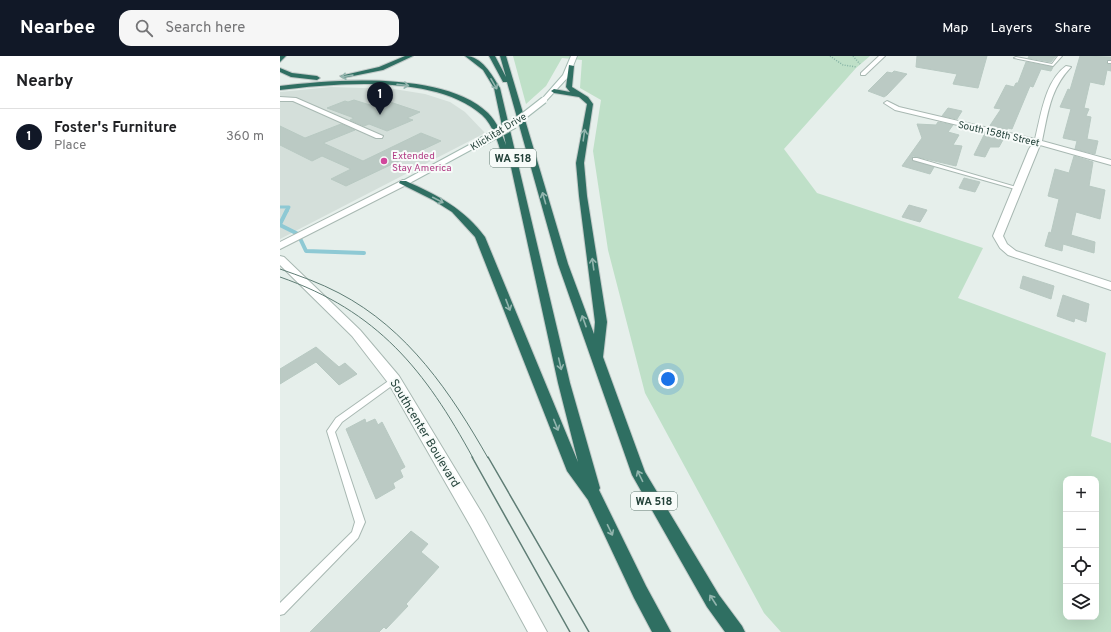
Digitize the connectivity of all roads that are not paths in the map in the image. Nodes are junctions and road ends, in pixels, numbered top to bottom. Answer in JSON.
{"nodes":[{"id":1,"x":283,"y":56,"type":"edge"},
{"id":2,"x":410,"y":56,"type":"edge"},
{"id":3,"x":468,"y":56,"type":"edge"},
{"id":4,"x":492,"y":56,"type":"edge"},
{"id":5,"x":503,"y":56,"type":"edge"},
{"id":6,"x":574,"y":56,"type":"edge"},
{"id":7,"x":882,"y":56,"type":"edge"},
{"id":8,"x":1060,"y":56,"type":"edge"},
{"id":9,"x":1016,"y":58,"type":"dead end"},
{"id":10,"x":280,"y":60,"type":"edge"},
{"id":11,"x":571,"y":66,"type":"junction"},
{"id":12,"x":1068,"y":67,"type":"dead end"},
{"id":13,"x":280,"y":70,"type":"edge"},
{"id":14,"x":863,"y":74,"type":"dead end"},
{"id":15,"x":280,"y":88,"type":"edge"},
{"id":16,"x":554,"y":91,"type":"junction"},
{"id":17,"x":586,"y":97,"type":"junction"},
{"id":18,"x":280,"y":99,"type":"edge"},
{"id":19,"x":516,"y":102,"type":"junction"},
{"id":20,"x":887,"y":104,"type":"dead end"},
{"id":21,"x":379,"y":136,"type":"dead end"},
{"id":22,"x":1038,"y":142,"type":"junction"},
{"id":23,"x":915,"y":159,"type":"dead end"},
{"id":24,"x":1111,"y":163,"type":"edge"},
{"id":25,"x":403,"y":183,"type":"junction"},
{"id":26,"x":1017,"y":188,"type":"junction"},
{"id":27,"x":280,"y":246,"type":"edge"},
{"id":28,"x":280,"y":259,"type":"edge"},
{"id":29,"x":538,"y":271,"type":"junction"},
{"id":30,"x":1111,"y":286,"type":"edge"},
{"id":31,"x":597,"y":358,"type":"junction"},
{"id":32,"x":394,"y":380,"type":"junction"},
{"id":33,"x":594,"y":495,"type":"junction"},
{"id":34,"x":280,"y":610,"type":"edge"},
{"id":35,"x":538,"y":632,"type":"edge"},
{"id":36,"x":662,"y":632,"type":"edge"},
{"id":37,"x":736,"y":632,"type":"edge"}],
"edges":[{"from":1,"to":10,"type":"highway"},
{"from":2,"to":13,"type":"highway","one_way":true},
{"from":3,"to":29,"type":"highway","number":"WA 518","one_way":true},
{"from":4,"to":19,"type":"highway"},
{"from":5,"to":19,"type":"highway","number":"WA 518"},
{"from":6,"to":11,"type":"street","name":"Klickitat Drive"},
{"from":7,"to":14,"type":"street"},
{"from":8,"to":9,"type":"lane"},
{"from":11,"to":16,"type":"street","name":"Klickitat Drive"},
{"from":11,"to":17,"type":"highway"},
{"from":12,"to":22,"type":"street"},
{"from":15,"to":29,"type":"highway","one_way":true},
{"from":16,"to":17,"type":"highway"},
{"from":16,"to":25,"type":"street","name":"Klickitat Drive","bridge":true},
{"from":31,"to":17,"type":"highway","one_way":true},
{"from":18,"to":21,"type":"street"},
{"from":31,"to":19,"type":"highway","number":"WA 518","one_way":true},
{"from":20,"to":22,"type":"street","name":"South 158th Street"},
{"from":22,"to":24,"type":"street","name":"South 158th Street"},
{"from":22,"to":26,"type":"street"},
{"from":23,"to":26,"type":"lane"},
{"from":25,"to":27,"type":"street","name":"Klickitat Drive"},
{"from":25,"to":33,"type":"highway","one_way":true},
{"from":26,"to":30,"type":"street"},
{"from":28,"to":32,"type":"street","name":"Southcenter Boulevard"},
{"from":29,"to":33,"type":"highway","number":"WA 518","one_way":true},
{"from":37,"to":31,"type":"highway","number":"WA 518","one_way":true},
{"from":32,"to":34,"type":"lane"},
{"from":32,"to":35,"type":"street","name":"Southcenter Boulevard"},
{"from":33,"to":36,"type":"highway","number":"WA 518","one_way":true}]}
